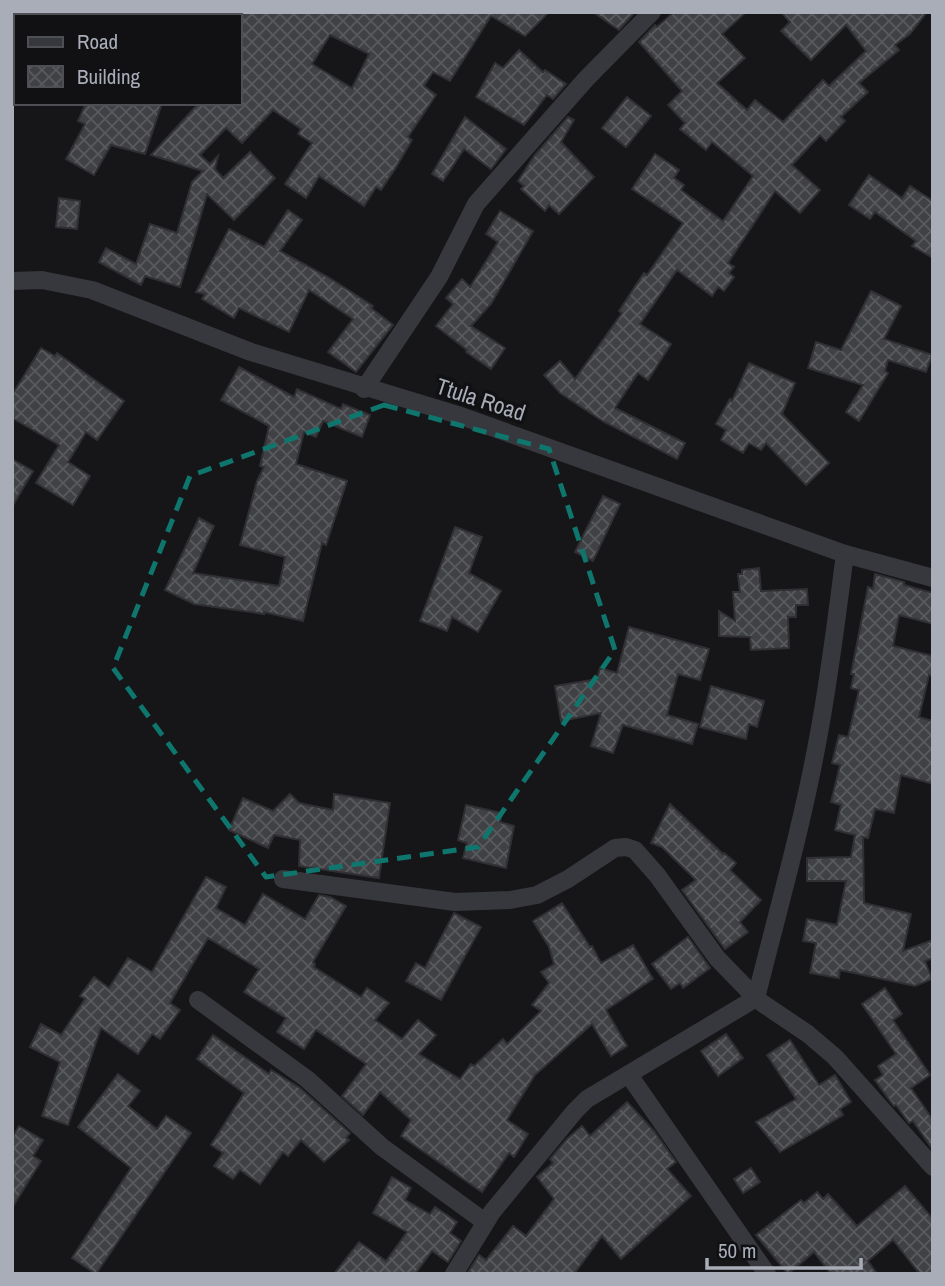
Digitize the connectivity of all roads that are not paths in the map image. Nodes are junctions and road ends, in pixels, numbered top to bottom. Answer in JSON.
{"nodes":[{"id":1,"x":652,"y":12,"type":"edge"},
{"id":2,"x":12,"y":281,"type":"edge"},
{"id":3,"x":364,"y":389,"type":"junction"},
{"id":4,"x":845,"y":554,"type":"junction"},
{"id":5,"x":933,"y":578,"type":"edge"},
{"id":6,"x":283,"y":878,"type":"dead end"},
{"id":7,"x":756,"y":998,"type":"junction"},
{"id":8,"x":198,"y":1000,"type":"dead end"},
{"id":9,"x":629,"y":1075,"type":"junction"},
{"id":10,"x":933,"y":1167,"type":"edge"},
{"id":11,"x":485,"y":1222,"type":"junction"},
{"id":12,"x":454,"y":1274,"type":"edge"},
{"id":13,"x":767,"y":1274,"type":"edge"}],
"edges":[{"from":1,"to":3,"type":"street"},
{"from":2,"to":3,"type":"street","name":"Ttula Road"},
{"from":3,"to":4,"type":"street","name":"Ttula Road"},
{"from":4,"to":5,"type":"street","name":"Ttula Road"},
{"from":4,"to":7,"type":"street"},
{"from":6,"to":7,"type":"street"},
{"from":7,"to":9,"type":"street"},
{"from":7,"to":10,"type":"street"},
{"from":8,"to":11,"type":"street"},
{"from":9,"to":11,"type":"street"},
{"from":9,"to":13,"type":"street"},
{"from":11,"to":12,"type":"street"}]}
